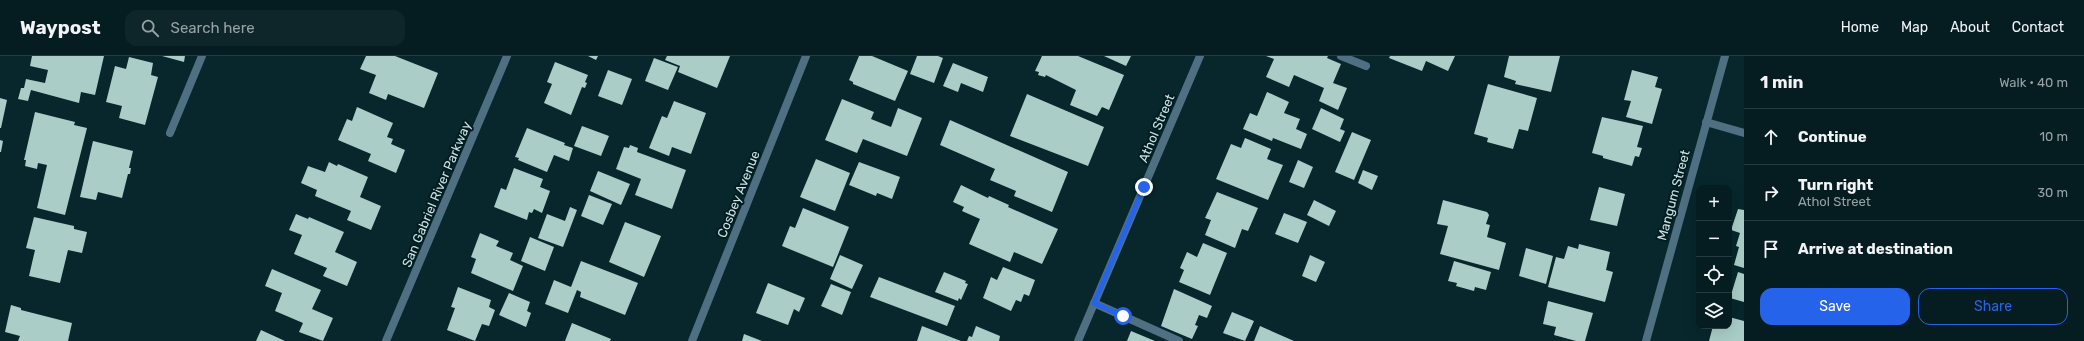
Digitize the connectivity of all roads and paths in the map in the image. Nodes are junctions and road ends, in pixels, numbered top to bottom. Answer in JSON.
{"nodes":[{"id":1,"x":202,"y":56,"type":"edge"},
{"id":2,"x":507,"y":56,"type":"edge"},
{"id":3,"x":806,"y":56,"type":"edge"},
{"id":4,"x":1200,"y":56,"type":"edge"},
{"id":5,"x":1342,"y":56,"type":"edge"},
{"id":6,"x":1725,"y":56,"type":"edge"},
{"id":7,"x":1366,"y":66,"type":"dead end"},
{"id":8,"x":1706,"y":122,"type":"junction"},
{"id":9,"x":170,"y":133,"type":"dead end"},
{"id":10,"x":1744,"y":133,"type":"edge"},
{"id":11,"x":1094,"y":303,"type":"junction"},
{"id":12,"x":386,"y":341,"type":"edge"},
{"id":13,"x":692,"y":341,"type":"edge"},
{"id":14,"x":1078,"y":341,"type":"edge"},
{"id":15,"x":1179,"y":341,"type":"edge"},
{"id":16,"x":1646,"y":341,"type":"edge"}],
"edges":[{"from":1,"to":9,"type":"street"},
{"from":2,"to":12,"type":"street","name":"San Gabriel River Parkway"},
{"from":3,"to":13,"type":"street","name":"Cosbey Avenue"},
{"from":4,"to":11,"type":"street","name":"Athol Street"},
{"from":5,"to":7,"type":"street"},
{"from":6,"to":8,"type":"street","name":"Mangum Street"},
{"from":8,"to":10,"type":"street"},
{"from":8,"to":16,"type":"street","name":"Mangum Street"},
{"from":11,"to":14,"type":"street","name":"Athol Street"},
{"from":11,"to":15,"type":"street"}]}
